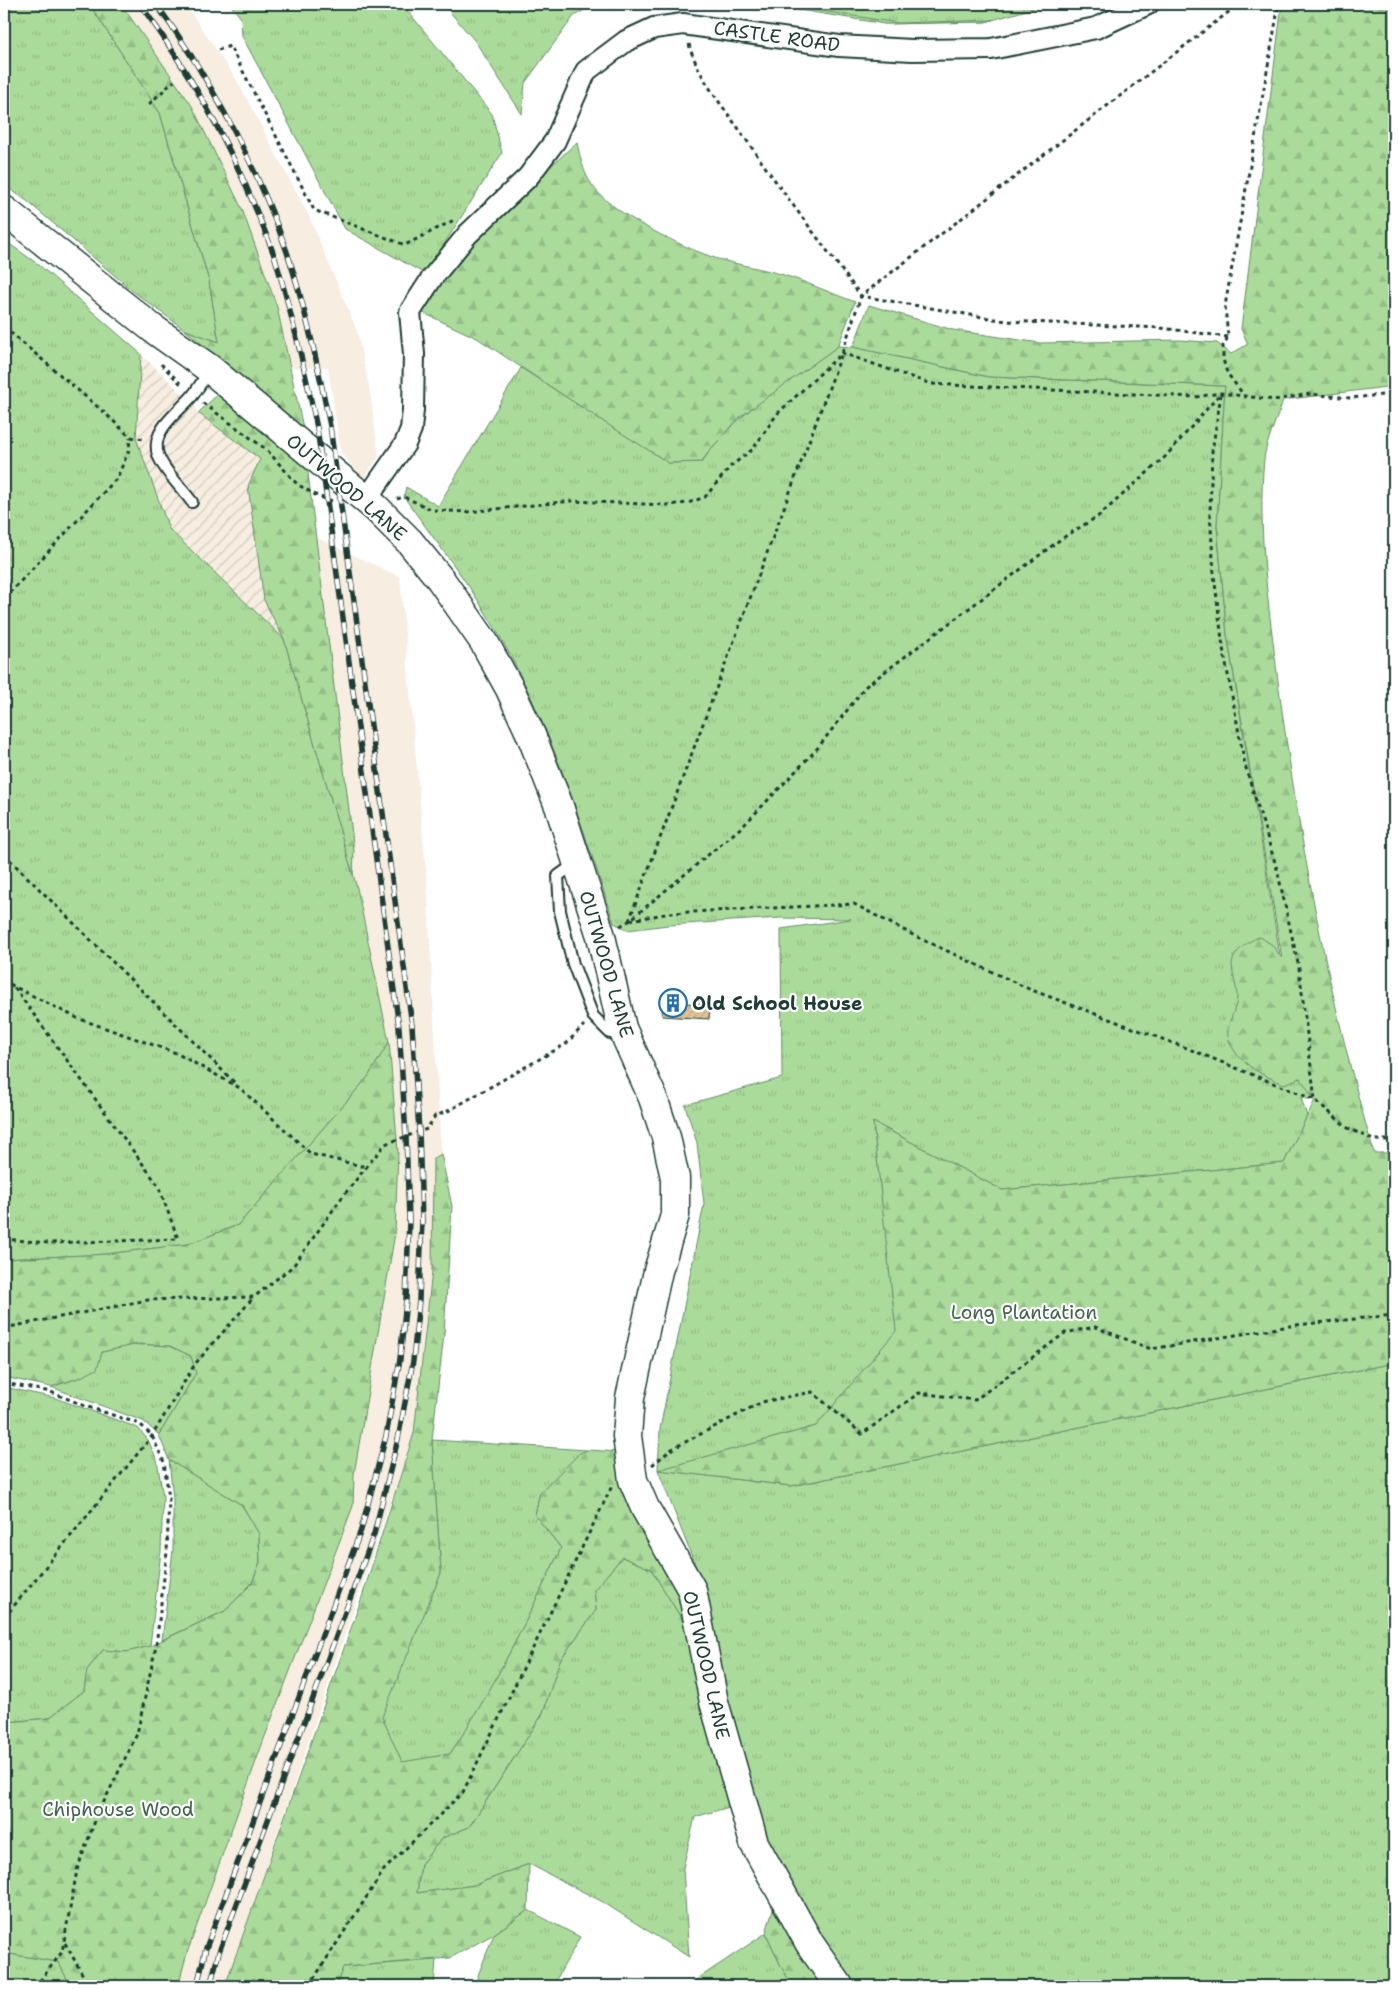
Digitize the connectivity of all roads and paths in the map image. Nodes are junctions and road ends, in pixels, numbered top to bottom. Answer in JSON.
{"nodes":[{"id":1,"x":1148,"y":4,"type":"edge"},
{"id":2,"x":1239,"y":4,"type":"edge"},
{"id":3,"x":1279,"y":4,"type":"edge"},
{"id":4,"x":684,"y":24,"type":"junction"},
{"id":5,"x":218,"y":50,"type":"dead end"},
{"id":6,"x":174,"y":81,"type":"dead end"},
{"id":7,"x":149,"y":104,"type":"dead end"},
{"id":8,"x":4,"y":210,"type":"edge"},
{"id":9,"x":458,"y":218,"type":"dead end"},
{"id":10,"x":861,"y":296,"type":"junction"},
{"id":11,"x":4,"y":326,"type":"edge"},
{"id":12,"x":1228,"y":337,"type":"junction"},
{"id":13,"x":842,"y":353,"type":"junction"},
{"id":14,"x":210,"y":369,"type":"junction"},
{"id":15,"x":1221,"y":393,"type":"junction"},
{"id":16,"x":1394,"y":394,"type":"edge"},
{"id":17,"x":1246,"y":398,"type":"junction"},
{"id":18,"x":130,"y":437,"type":"junction"},
{"id":19,"x":157,"y":440,"type":"junction"},
{"id":20,"x":192,"y":502,"type":"dead end"},
{"id":21,"x":371,"y":504,"type":"junction"},
{"id":22,"x":4,"y":600,"type":"edge"},
{"id":23,"x":4,"y":854,"type":"edge"},
{"id":24,"x":577,"y":863,"type":"junction"},
{"id":25,"x":629,"y":921,"type":"junction"},
{"id":26,"x":620,"y":926,"type":"dead end"},
{"id":27,"x":4,"y":979,"type":"edge"},
{"id":28,"x":13,"y":986,"type":"junction"},
{"id":29,"x":593,"y":1016,"type":"junction"},
{"id":30,"x":622,"y":1028,"type":"junction"},
{"id":31,"x":240,"y":1088,"type":"junction"},
{"id":32,"x":1315,"y":1100,"type":"junction"},
{"id":33,"x":1394,"y":1140,"type":"edge"},
{"id":34,"x":366,"y":1167,"type":"junction"},
{"id":35,"x":4,"y":1239,"type":"edge"},
{"id":36,"x":254,"y":1297,"type":"junction"},
{"id":37,"x":1394,"y":1315,"type":"edge"},
{"id":38,"x":4,"y":1328,"type":"edge"},
{"id":39,"x":4,"y":1383,"type":"edge"},
{"id":40,"x":152,"y":1436,"type":"junction"},
{"id":41,"x":628,"y":1452,"type":"junction"},
{"id":42,"x":633,"y":1480,"type":"junction"},
{"id":43,"x":4,"y":1618,"type":"edge"},
{"id":44,"x":65,"y":1943,"type":"junction"},
{"id":45,"x":36,"y":1986,"type":"edge"},
{"id":46,"x":89,"y":1986,"type":"edge"},
{"id":47,"x":309,"y":1986,"type":"edge"},
{"id":48,"x":839,"y":1986,"type":"edge"}],
"edges":[{"from":1,"to":4,"type":"street","name":"CASTLE ROAD"},
{"from":2,"to":10,"type":"path"},
{"from":3,"to":12,"type":"path"},
{"from":4,"to":10,"type":"path"},
{"from":4,"to":21,"type":"street","name":"CASTLE ROAD"},
{"from":5,"to":9,"type":"path"},
{"from":6,"to":7,"type":"path"},
{"from":8,"to":14,"type":"main road","name":"OUTWOOD LANE"},
{"from":10,"to":12,"type":"path"},
{"from":10,"to":13,"type":"path"},
{"from":11,"to":18,"type":"path"},
{"from":12,"to":17,"type":"path"},
{"from":13,"to":15,"type":"path"},
{"from":13,"to":21,"type":"path"},
{"from":13,"to":25,"type":"path"},
{"from":14,"to":19,"type":"lane"},
{"from":14,"to":21,"type":"main road","name":"OUTWOOD LANE"},
{"from":15,"to":17,"type":"path"},
{"from":15,"to":25,"type":"path"},
{"from":15,"to":32,"type":"path"},
{"from":16,"to":17,"type":"path"},
{"from":18,"to":19,"type":"path"},
{"from":18,"to":22,"type":"path"},
{"from":19,"to":20,"type":"lane"},
{"from":21,"to":24,"type":"main road","name":"OUTWOOD LANE"},
{"from":23,"to":31,"type":"path"},
{"from":24,"to":29,"type":"lane"},
{"from":24,"to":30,"type":"main road","name":"OUTWOOD LANE"},
{"from":25,"to":26,"type":"path"},
{"from":25,"to":32,"type":"path"},
{"from":27,"to":28,"type":"path"},
{"from":28,"to":31,"type":"path"},
{"from":28,"to":35,"type":"path"},
{"from":29,"to":30,"type":"lane"},
{"from":29,"to":34,"type":"path"},
{"from":30,"to":41,"type":"main road","name":"OUTWOOD LANE"},
{"from":31,"to":34,"type":"path"},
{"from":32,"to":33,"type":"path"},
{"from":34,"to":36,"type":"path"},
{"from":36,"to":38,"type":"path"},
{"from":36,"to":40,"type":"path"},
{"from":37,"to":42,"type":"path"},
{"from":39,"to":40,"type":"path"},
{"from":40,"to":43,"type":"path"},
{"from":40,"to":44,"type":"path"},
{"from":41,"to":42,"type":"main road","name":"OUTWOOD LANE"},
{"from":41,"to":47,"type":"path"},
{"from":42,"to":48,"type":"main road","name":"OUTWOOD LANE"},
{"from":44,"to":45,"type":"path"},
{"from":44,"to":46,"type":"path"}]}
